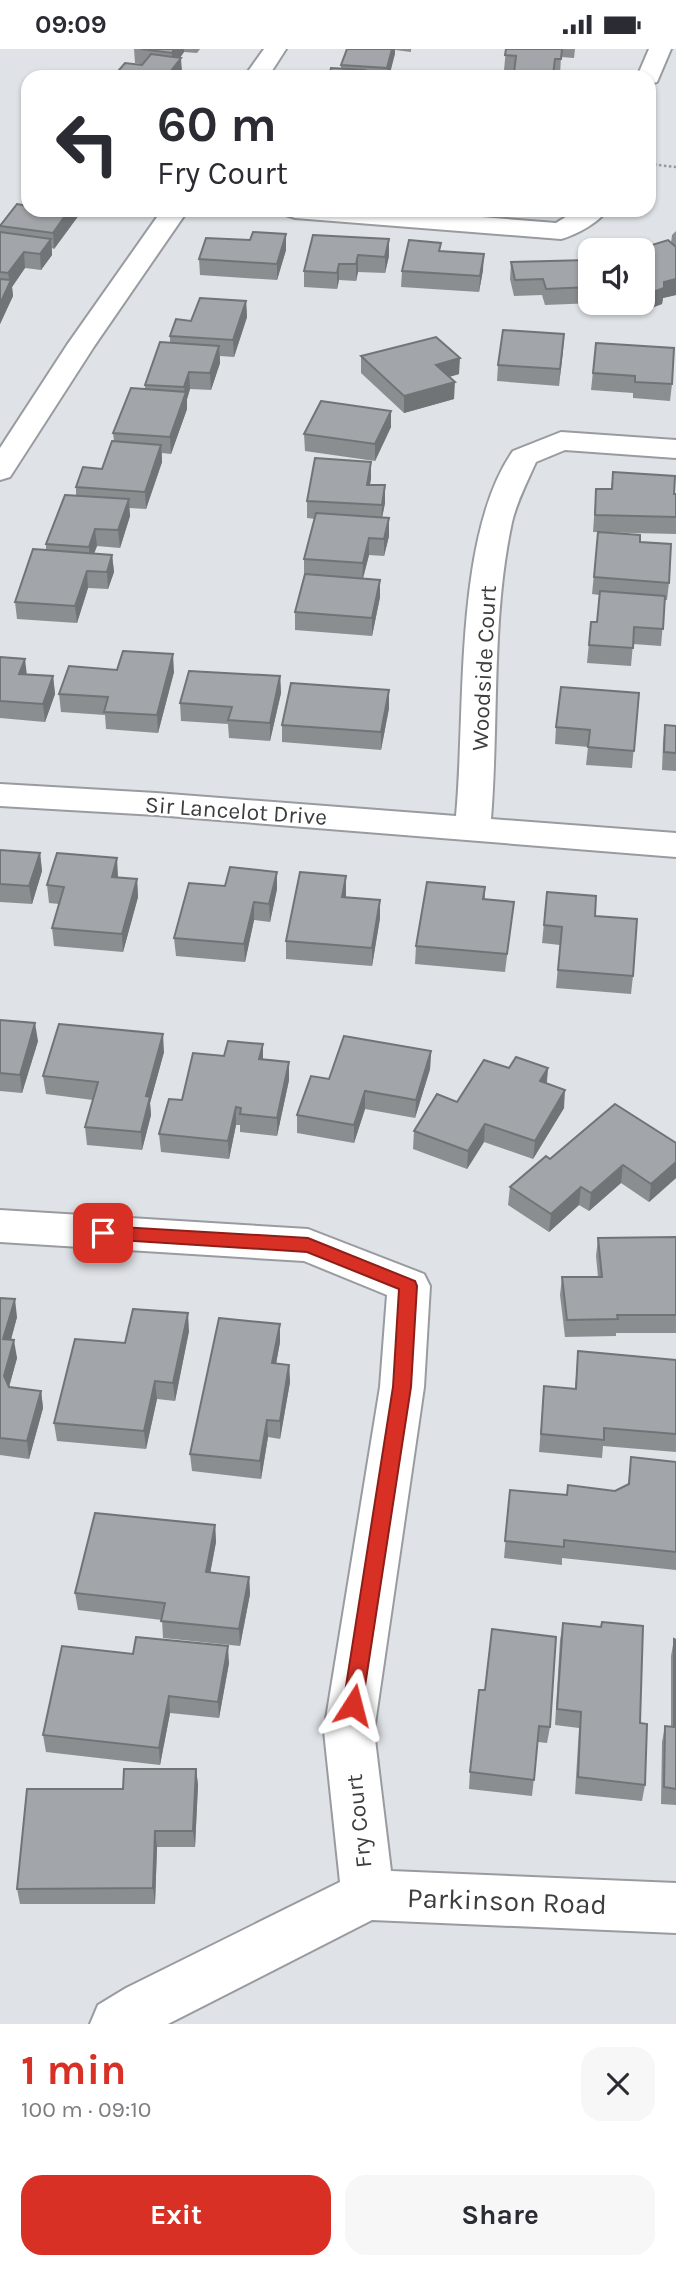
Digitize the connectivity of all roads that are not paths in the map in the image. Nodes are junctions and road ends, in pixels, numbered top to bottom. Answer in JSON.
{"nodes":[{"id":1,"x":275,"y":49,"type":"edge"},
{"id":2,"x":660,"y":49,"type":"edge"},
{"id":3,"x":261,"y":70,"type":"edge"},
{"id":4,"x":652,"y":70,"type":"edge"},
{"id":5,"x":171,"y":217,"type":"edge"},
{"id":6,"x":384,"y":217,"type":"edge"},
{"id":7,"x":583,"y":217,"type":"edge"},
{"id":8,"x":676,"y":449,"type":"edge"},
{"id":9,"x":0,"y":471,"type":"edge"},
{"id":10,"x":0,"y":795,"type":"edge"},
{"id":11,"x":472,"y":830,"type":"junction"},
{"id":12,"x":676,"y":845,"type":"edge"},
{"id":13,"x":0,"y":1226,"type":"edge"},
{"id":14,"x":368,"y":1895,"type":"junction"},
{"id":15,"x":676,"y":1909,"type":"edge"},
{"id":16,"x":117,"y":2024,"type":"edge"}],
"edges":[{"from":1,"to":3,"type":"street"},
{"from":2,"to":4,"type":"street"},
{"from":5,"to":9,"type":"street"},
{"from":6,"to":7,"type":"street"},
{"from":8,"to":11,"type":"street","name":"Woodside Court"},
{"from":10,"to":11,"type":"street","name":"Sir Lancelot Drive"},
{"from":11,"to":12,"type":"street","name":"Sir Lancelot Drive"},
{"from":13,"to":14,"type":"street","name":"Fry Court"},
{"from":14,"to":15,"type":"street","name":"Parkinson Road"},
{"from":14,"to":16,"type":"street","name":"Parkinson Road"}]}
